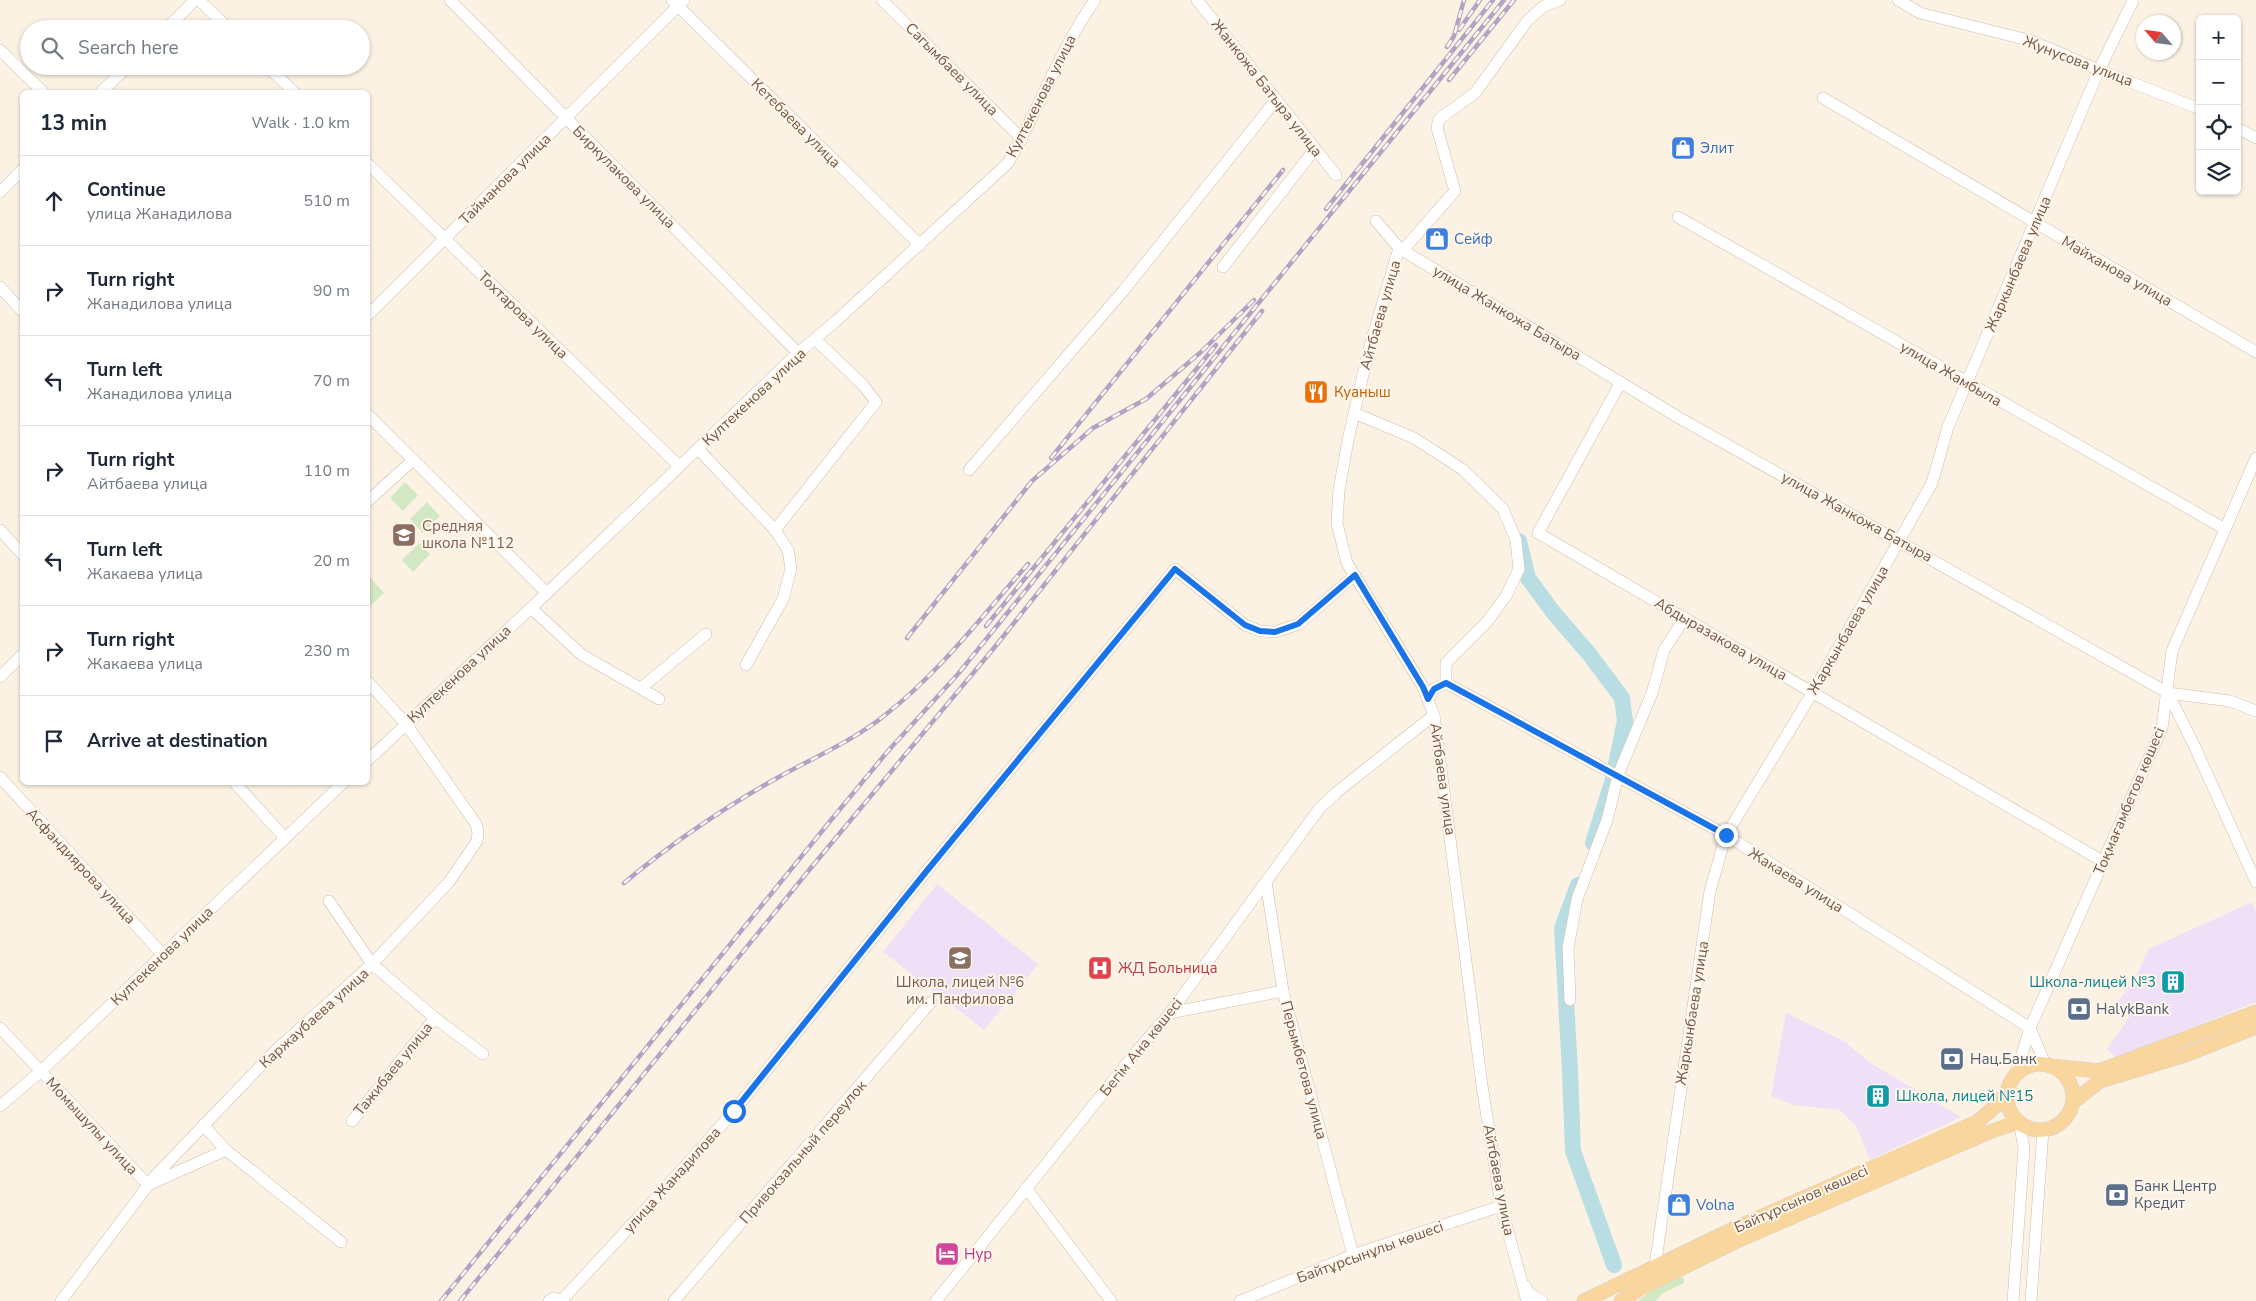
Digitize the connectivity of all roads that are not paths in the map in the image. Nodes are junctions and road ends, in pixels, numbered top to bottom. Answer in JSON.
{"nodes":[{"id":1,"x":195,"y":0,"type":"edge"},
{"id":2,"x":199,"y":0,"type":"edge"},
{"id":3,"x":450,"y":0,"type":"edge"},
{"id":4,"x":882,"y":0,"type":"edge"},
{"id":5,"x":1197,"y":0,"type":"edge"},
{"id":6,"x":1560,"y":0,"type":"edge"},
{"id":7,"x":1898,"y":0,"type":"edge"},
{"id":8,"x":2133,"y":1,"type":"edge"},
{"id":9,"x":678,"y":2,"type":"edge"},
{"id":10,"x":1090,"y":2,"type":"edge"},
{"id":11,"x":175,"y":20,"type":"edge"},
{"id":12,"x":219,"y":20,"type":"edge"},
{"id":13,"x":0,"y":50,"type":"edge"},
{"id":14,"x":20,"y":70,"type":"edge"},
{"id":15,"x":2099,"y":70,"type":"junction"},
{"id":16,"x":26,"y":75,"type":"edge"},
{"id":17,"x":119,"y":75,"type":"edge"},
{"id":18,"x":276,"y":75,"type":"edge"},
{"id":19,"x":41,"y":90,"type":"edge"},
{"id":20,"x":103,"y":90,"type":"edge"},
{"id":21,"x":292,"y":90,"type":"edge"},
{"id":22,"x":1823,"y":98,"type":"dead end"},
{"id":23,"x":1276,"y":100,"type":"junction"},
{"id":24,"x":2196,"y":107,"type":"edge"},
{"id":25,"x":567,"y":118,"type":"junction"},
{"id":26,"x":2241,"y":130,"type":"edge"},
{"id":27,"x":1022,"y":138,"type":"junction"},
{"id":28,"x":2256,"y":138,"type":"edge"},
{"id":29,"x":1315,"y":149,"type":"junction"},
{"id":30,"x":370,"y":166,"type":"edge"},
{"id":31,"x":20,"y":172,"type":"edge"},
{"id":32,"x":1336,"y":175,"type":"dead end"},
{"id":33,"x":0,"y":192,"type":"edge"},
{"id":34,"x":1678,"y":218,"type":"dead end"},
{"id":35,"x":1376,"y":221,"type":"dead end"},
{"id":36,"x":2036,"y":223,"type":"junction"},
{"id":37,"x":445,"y":239,"type":"junction"},
{"id":38,"x":920,"y":245,"type":"junction"},
{"id":39,"x":1401,"y":249,"type":"junction"},
{"id":40,"x":1223,"y":266,"type":"dead end"},
{"id":41,"x":0,"y":287,"type":"edge"},
{"id":42,"x":20,"y":309,"type":"edge"},
{"id":43,"x":370,"y":313,"type":"edge"},
{"id":44,"x":816,"y":340,"type":"junction"},
{"id":45,"x":2256,"y":352,"type":"edge"},
{"id":46,"x":798,"y":353,"type":"junction"},
{"id":47,"x":1621,"y":382,"type":"junction"},
{"id":48,"x":1967,"y":383,"type":"junction"},
{"id":49,"x":1354,"y":413,"type":"junction"},
{"id":50,"x":370,"y":417,"type":"edge"},
{"id":51,"x":698,"y":449,"type":"junction"},
{"id":52,"x":2256,"y":458,"type":"edge"},
{"id":53,"x":413,"y":460,"type":"junction"},
{"id":54,"x":680,"y":466,"type":"junction"},
{"id":55,"x":969,"y":470,"type":"dead end"},
{"id":56,"x":370,"y":499,"type":"edge"},
{"id":57,"x":0,"y":530,"type":"edge"},
{"id":58,"x":775,"y":530,"type":"junction"},
{"id":59,"x":2225,"y":530,"type":"junction"},
{"id":60,"x":1900,"y":541,"type":"junction"},
{"id":61,"x":20,"y":552,"type":"edge"},
{"id":62,"x":1355,"y":575,"type":"junction"},
{"id":63,"x":547,"y":593,"type":"junction"},
{"id":64,"x":531,"y":608,"type":"junction"},
{"id":65,"x":1685,"y":618,"type":"junction"},
{"id":66,"x":706,"y":634,"type":"dead end"},
{"id":67,"x":20,"y":657,"type":"edge"},
{"id":68,"x":746,"y":665,"type":"dead end"},
{"id":69,"x":0,"y":677,"type":"edge"},
{"id":70,"x":1446,"y":683,"type":"junction"},
{"id":71,"x":370,"y":684,"type":"edge"},
{"id":72,"x":642,"y":688,"type":"junction"},
{"id":73,"x":1812,"y":692,"type":"junction"},
{"id":74,"x":2168,"y":693,"type":"junction"},
{"id":75,"x":659,"y":699,"type":"dead end"},
{"id":76,"x":1428,"y":699,"type":"junction"},
{"id":77,"x":2256,"y":711,"type":"edge"},
{"id":78,"x":1434,"y":715,"type":"junction"},
{"id":79,"x":406,"y":724,"type":"junction"},
{"id":80,"x":370,"y":758,"type":"edge"},
{"id":81,"x":1618,"y":775,"type":"junction"},
{"id":82,"x":0,"y":777,"type":"edge"},
{"id":83,"x":237,"y":785,"type":"edge"},
{"id":84,"x":341,"y":785,"type":"edge"},
{"id":85,"x":1726,"y":835,"type":"junction"},
{"id":86,"x":285,"y":838,"type":"junction"},
{"id":87,"x":2104,"y":862,"type":"junction"},
{"id":88,"x":1266,"y":882,"type":"junction"},
{"id":89,"x":2256,"y":882,"type":"edge"},
{"id":90,"x":329,"y":901,"type":"dead end"},
{"id":91,"x":163,"y":955,"type":"junction"},
{"id":92,"x":372,"y":964,"type":"junction"},
{"id":93,"x":1283,"y":991,"type":"junction"},
{"id":94,"x":1570,"y":1000,"type":"dead end"},
{"id":95,"x":931,"y":1002,"type":"dead end"},
{"id":96,"x":2256,"y":1012,"type":"edge"},
{"id":97,"x":1170,"y":1013,"type":"junction"},
{"id":98,"x":435,"y":1018,"type":"junction"},
{"id":99,"x":2256,"y":1027,"type":"edge"},
{"id":100,"x":0,"y":1028,"type":"edge"},
{"id":101,"x":2030,"y":1028,"type":"junction"},
{"id":102,"x":483,"y":1054,"type":"dead end"},
{"id":103,"x":2048,"y":1065,"type":"junction"},
{"id":104,"x":41,"y":1071,"type":"junction"},
{"id":105,"x":2012,"y":1083,"type":"junction"},
{"id":106,"x":2,"y":1099,"type":"edge"},
{"id":107,"x":2073,"y":1102,"type":"junction"},
{"id":108,"x":352,"y":1121,"type":"dead end"},
{"id":109,"x":2018,"y":1122,"type":"junction"},
{"id":110,"x":203,"y":1125,"type":"junction"},
{"id":111,"x":2043,"y":1130,"type":"junction"},
{"id":112,"x":226,"y":1150,"type":"junction"},
{"id":113,"x":148,"y":1185,"type":"junction"},
{"id":114,"x":1026,"y":1188,"type":"junction"},
{"id":115,"x":1501,"y":1206,"type":"junction"},
{"id":116,"x":341,"y":1242,"type":"dead end"},
{"id":117,"x":1353,"y":1255,"type":"junction"},
{"id":118,"x":1654,"y":1275,"type":"junction"},
{"id":119,"x":1520,"y":1277,"type":"junction"},
{"id":120,"x":1639,"y":1289,"type":"junction"},
{"id":121,"x":562,"y":1300,"type":"edge"},
{"id":122,"x":61,"y":1301,"type":"edge"},
{"id":123,"x":549,"y":1301,"type":"edge"},
{"id":124,"x":674,"y":1301,"type":"edge"},
{"id":125,"x":936,"y":1301,"type":"edge"},
{"id":126,"x":1111,"y":1301,"type":"edge"},
{"id":127,"x":1240,"y":1301,"type":"edge"},
{"id":128,"x":1528,"y":1301,"type":"edge"},
{"id":129,"x":1542,"y":1301,"type":"edge"},
{"id":130,"x":1584,"y":1301,"type":"edge"},
{"id":131,"x":1622,"y":1301,"type":"edge"},
{"id":132,"x":1629,"y":1301,"type":"edge"},
{"id":133,"x":2013,"y":1301,"type":"edge"},
{"id":134,"x":2031,"y":1301,"type":"edge"}],
"edges":[{"from":1,"to":11,"type":"street"},
{"from":2,"to":12,"type":"street"},
{"from":3,"to":25,"type":"street","name":"Биркулакова улица"},
{"from":4,"to":27,"type":"street","name":"Сагымбаев улица"},
{"from":5,"to":23,"type":"street","name":"Жанкожа Батыра улица"},
{"from":6,"to":39,"type":"street"},
{"from":7,"to":15,"type":"street","name":"Жунусова улица"},
{"from":8,"to":15,"type":"street","name":"Жаркынбаева улица"},
{"from":9,"to":25,"type":"street","name":"Тайманова улица"},
{"from":9,"to":38,"type":"street","name":"Кетебаева улица"},
{"from":10,"to":27,"type":"street","name":"Култекенова улица"},
{"from":13,"to":14,"type":"street"},
{"from":15,"to":24,"type":"street","name":"Жунусова улица"},
{"from":15,"to":36,"type":"street","name":"Жаркынбаева улица"},
{"from":16,"to":19,"type":"street"},
{"from":17,"to":20,"type":"street"},
{"from":18,"to":21,"type":"street"},
{"from":22,"to":36,"type":"street","name":"Майханова улица"},
{"from":23,"to":29,"type":"street","name":"Жанкожа Батыра улица"},
{"from":23,"to":55,"type":"street"},
{"from":25,"to":37,"type":"street","name":"Тайманова улица"},
{"from":25,"to":46,"type":"street","name":"Биркулакова улица"},
{"from":26,"to":28,"type":"street"},
{"from":27,"to":38,"type":"street","name":"Култекенова улица"},
{"from":29,"to":32,"type":"street","name":"Жанкожа Батыра улица"},
{"from":29,"to":40,"type":"street"},
{"from":30,"to":37,"type":"street","name":"Тохтарова улица"},
{"from":31,"to":33,"type":"street"},
{"from":34,"to":48,"type":"street","name":"улица Жамбыла"},
{"from":35,"to":39,"type":"street","name":"улица Жанкожа Батыра"},
{"from":36,"to":45,"type":"street","name":"Майханова улица"},
{"from":36,"to":48,"type":"street","name":"Жаркынбаева улица"},
{"from":37,"to":43,"type":"street","name":"Тайманова улица"},
{"from":37,"to":54,"type":"street","name":"Тохтарова улица"},
{"from":38,"to":44,"type":"street","name":"Култекенова улица"},
{"from":39,"to":47,"type":"street","name":"улица Жанкожа Батыра"},
{"from":39,"to":49,"type":"street","name":"Айтбаева улица"},
{"from":41,"to":42,"type":"street"},
{"from":44,"to":46,"type":"street","name":"Култекенова улица"},
{"from":44,"to":58,"type":"street"},
{"from":46,"to":51,"type":"street","name":"Култекенова улица"},
{"from":47,"to":60,"type":"street","name":"улица Жанкожа Батыра"},
{"from":47,"to":65,"type":"street","name":"Абдыразакова улица"},
{"from":48,"to":59,"type":"street","name":"улица Жамбыла"},
{"from":48,"to":60,"type":"street","name":"Жаркынбаева улица"},
{"from":49,"to":62,"type":"street","name":"Айтбаева улица"},
{"from":49,"to":70,"type":"street"},
{"from":50,"to":53,"type":"street"},
{"from":51,"to":54,"type":"street","name":"Култекенова улица"},
{"from":51,"to":58,"type":"street"},
{"from":52,"to":59,"type":"street","name":"Тоқмағамбетов көшесі"},
{"from":53,"to":56,"type":"street"},
{"from":53,"to":63,"type":"street"},
{"from":54,"to":63,"type":"street","name":"Култекенова улица"},
{"from":57,"to":61,"type":"street"},
{"from":58,"to":68,"type":"street"},
{"from":59,"to":74,"type":"street","name":"Тоқмағамбетов көшесі"},
{"from":60,"to":73,"type":"street","name":"Жаркынбаева улица"},
{"from":60,"to":74,"type":"street","name":"улица Жанкожа Батыра"},
{"from":62,"to":76,"type":"street","name":"Айтбаева улица"},
{"from":62,"to":121,"type":"street","name":"улица Жанадилова"},
{"from":63,"to":64,"type":"street","name":"Култекенова улица"},
{"from":64,"to":72,"type":"street"},
{"from":64,"to":79,"type":"street","name":"Култекенова улица"},
{"from":65,"to":73,"type":"street","name":"Абдыразакова улица"},
{"from":65,"to":81,"type":"street"},
{"from":66,"to":72,"type":"street"},
{"from":67,"to":69,"type":"street"},
{"from":70,"to":76,"type":"street"},
{"from":70,"to":81,"type":"street","name":"Жакаева улица"},
{"from":71,"to":79,"type":"street","name":"Каржаубаева улица"},
{"from":72,"to":75,"type":"street"},
{"from":73,"to":85,"type":"street","name":"Жаркынбаева улица"},
{"from":73,"to":87,"type":"street","name":"Абдыразакова улица"},
{"from":74,"to":77,"type":"street"},
{"from":74,"to":87,"type":"street","name":"Тоқмағамбетов көшесі"},
{"from":74,"to":89,"type":"street"},
{"from":76,"to":78,"type":"street","name":"Айтбаева улица"},
{"from":78,"to":88,"type":"street","name":"Бегім Ана көшесі"},
{"from":78,"to":115,"type":"street","name":"Айтбаева улица"},
{"from":79,"to":80,"type":"street","name":"Култекенова улица"},
{"from":79,"to":92,"type":"street","name":"Каржаубаева улица"},
{"from":81,"to":85,"type":"street","name":"Жакаева улица"},
{"from":81,"to":94,"type":"street"},
{"from":82,"to":91,"type":"street","name":"Асфандиярова улица"},
{"from":83,"to":86,"type":"street"},
{"from":84,"to":86,"type":"street","name":"Култекенова улица"},
{"from":85,"to":101,"type":"street","name":"Жакаева улица"},
{"from":85,"to":118,"type":"street","name":"Жаркынбаева улица"},
{"from":86,"to":91,"type":"street","name":"Култекенова улица"},
{"from":87,"to":101,"type":"street","name":"Тоқмағамбетов көшесі"},
{"from":88,"to":93,"type":"street","name":"Перымбетова улица"},
{"from":88,"to":97,"type":"street","name":"Бегім Ана көшесі"},
{"from":90,"to":92,"type":"street"},
{"from":91,"to":104,"type":"street","name":"Култекенова улица"},
{"from":92,"to":98,"type":"street"},
{"from":92,"to":110,"type":"street","name":"Каржаубаева улица"},
{"from":93,"to":97,"type":"street"},
{"from":93,"to":117,"type":"street","name":"Перымбетова улица"},
{"from":95,"to":124,"type":"street","name":"Привокзальный переулок"},
{"from":96,"to":103,"type":"main road"},
{"from":97,"to":114,"type":"street","name":"Бегім Ана көшесі"},
{"from":98,"to":102,"type":"street"},
{"from":98,"to":108,"type":"street","name":"Тажибаев улица"},
{"from":99,"to":107,"type":"main road"},
{"from":100,"to":104,"type":"street","name":"Момышулы улица"},
{"from":101,"to":103,"type":"street"},
{"from":101,"to":105,"type":"street","name":"Тоқмағамбетов көшесі"},
{"from":103,"to":105,"type":"main road"},
{"from":103,"to":107,"type":"main road"},
{"from":104,"to":106,"type":"street","name":"Култекенова улица"},
{"from":104,"to":113,"type":"street","name":"Момышулы улица"},
{"from":105,"to":109,"type":"main road"},
{"from":105,"to":118,"type":"main road","name":"Байтұрсынов көшесі"},
{"from":107,"to":111,"type":"main road"},
{"from":109,"to":111,"type":"main road"},
{"from":109,"to":118,"type":"main road","name":"Байтұрсынов көшесі"},
{"from":109,"to":133,"type":"street"},
{"from":110,"to":112,"type":"street"},
{"from":110,"to":113,"type":"street","name":"Каржаубаева улица"},
{"from":111,"to":134,"type":"street"},
{"from":112,"to":113,"type":"street","name":"Момышулы улица"},
{"from":112,"to":116,"type":"street"},
{"from":113,"to":122,"type":"street","name":"Каржаубаева улица"},
{"from":114,"to":125,"type":"street","name":"Бегім Ана көшесі"},
{"from":114,"to":126,"type":"street"},
{"from":115,"to":117,"type":"street","name":"Байтұрсынұлы көшесі"},
{"from":115,"to":119,"type":"street","name":"Айтбаева улица"},
{"from":117,"to":127,"type":"street","name":"Байтұрсынұлы көшесі"},
{"from":118,"to":120,"type":"main road","name":"Байтұрсынов көшесі"},
{"from":118,"to":130,"type":"main road","name":"Байтұрсынов көшесі"},
{"from":119,"to":128,"type":"street","name":"Айтбаева улица"},
{"from":119,"to":129,"type":"street"},
{"from":120,"to":131,"type":"main road","name":"Байтұрсынов көшесі"},
{"from":120,"to":132,"type":"main road"},
{"from":121,"to":123,"type":"street"}]}
